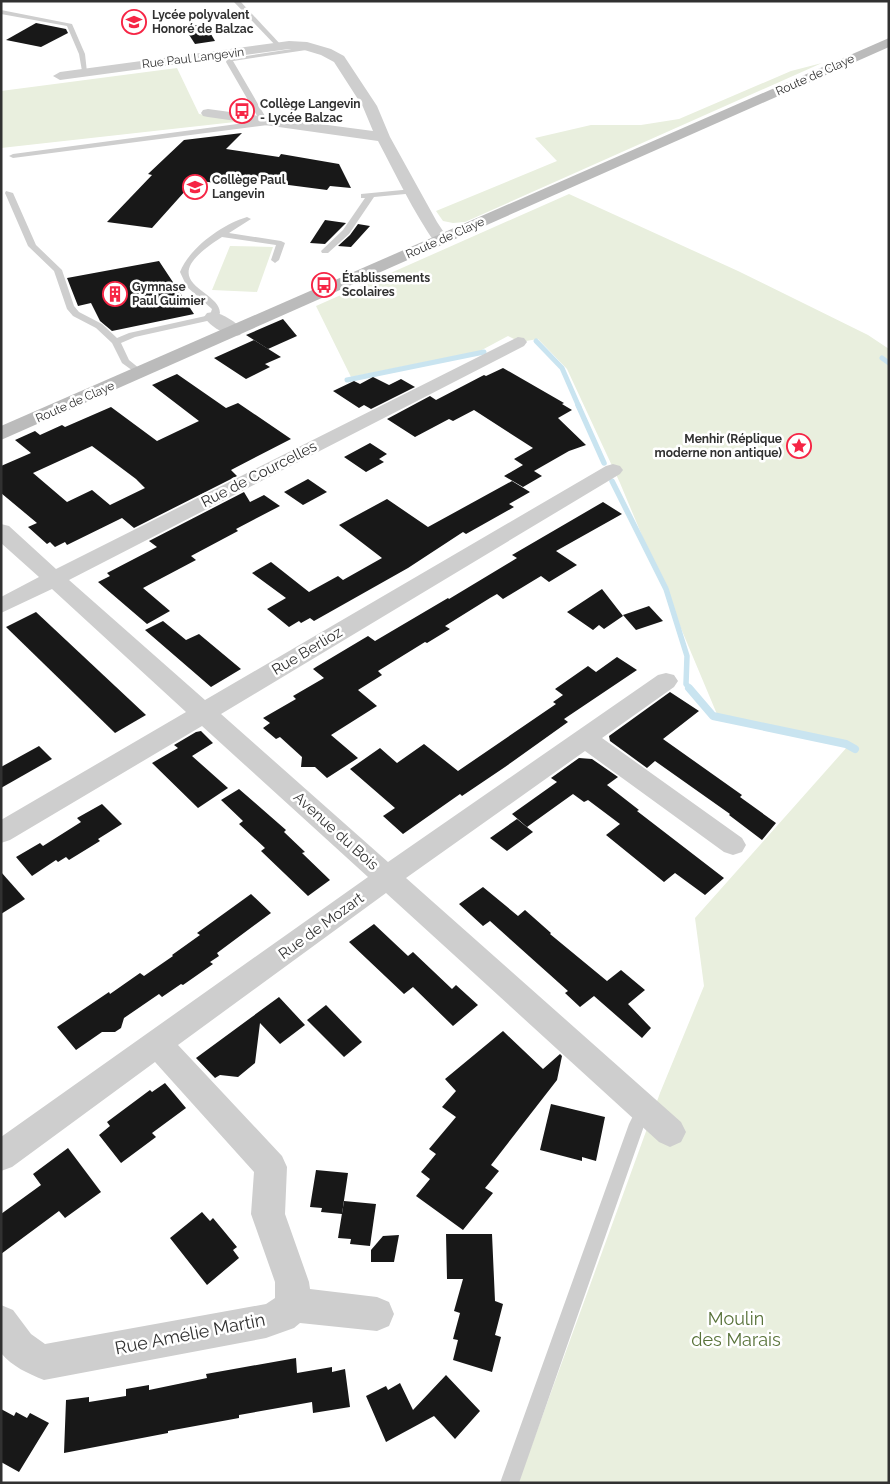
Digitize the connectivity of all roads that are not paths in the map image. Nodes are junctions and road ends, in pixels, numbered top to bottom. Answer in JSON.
{"nodes":[{"id":1,"x":236,"y":1,"type":"edge"},
{"id":2,"x":1,"y":12,"type":"edge"},
{"id":3,"x":889,"y":42,"type":"edge"},
{"id":4,"x":280,"y":47,"type":"junction"},
{"id":5,"x":311,"y":48,"type":"junction"},
{"id":6,"x":85,"y":71,"type":"junction"},
{"id":7,"x":60,"y":76,"type":"dead end"},
{"id":8,"x":208,"y":114,"type":"dead end"},
{"id":9,"x":265,"y":122,"type":"junction"},
{"id":10,"x":383,"y":137,"type":"junction"},
{"id":11,"x":13,"y":156,"type":"dead end"},
{"id":12,"x":413,"y":191,"type":"junction"},
{"id":13,"x":9,"y":193,"type":"dead end"},
{"id":14,"x":371,"y":196,"type":"junction"},
{"id":15,"x":362,"y":197,"type":"dead end"},
{"id":16,"x":247,"y":219,"type":"dead end"},
{"id":17,"x":221,"y":234,"type":"junction"},
{"id":18,"x":442,"y":240,"type":"junction"},
{"id":19,"x":325,"y":251,"type":"dead end"},
{"id":20,"x":275,"y":260,"type":"dead end"},
{"id":21,"x":213,"y":317,"type":"junction"},
{"id":22,"x":234,"y":331,"type":"junction"},
{"id":23,"x":116,"y":342,"type":"junction"},
{"id":24,"x":518,"y":342,"type":"dead end"},
{"id":25,"x":140,"y":373,"type":"junction"},
{"id":26,"x":1,"y":434,"type":"edge"},
{"id":27,"x":613,"y":470,"type":"dead end"},
{"id":28,"x":1,"y":531,"type":"edge"},
{"id":29,"x":54,"y":578,"type":"junction"},
{"id":30,"x":1,"y":606,"type":"edge"},
{"id":31,"x":666,"y":681,"type":"dead end"},
{"id":32,"x":203,"y":713,"type":"junction"},
{"id":33,"x":584,"y":738,"type":"junction"},
{"id":34,"x":1,"y":833,"type":"edge"},
{"id":35,"x":733,"y":845,"type":"dead end"},
{"id":36,"x":388,"y":877,"type":"junction"},
{"id":37,"x":158,"y":1044,"type":"junction"},
{"id":38,"x":645,"y":1109,"type":"junction"},
{"id":39,"x":670,"y":1132,"type":"dead end"},
{"id":40,"x":1,"y":1156,"type":"edge"},
{"id":41,"x":293,"y":1305,"type":"junction"},
{"id":42,"x":377,"y":1314,"type":"dead end"},
{"id":43,"x":1,"y":1322,"type":"edge"},
{"id":44,"x":509,"y":1483,"type":"edge"}],
"edges":[{"from":1,"to":4,"type":"lane"},
{"from":2,"to":6,"type":"lane"},
{"from":3,"to":18,"type":"main road","name":"Route de Claye"},
{"from":4,"to":5,"type":"street","name":"Rue Paul Langevin"},
{"from":4,"to":6,"type":"street","name":"Rue Paul Langevin"},
{"from":5,"to":9,"type":"lane"},
{"from":5,"to":10,"type":"street","name":"Rue Paul Langevin"},
{"from":6,"to":7,"type":"street","name":"Rue Paul Langevin"},
{"from":8,"to":9,"type":"street"},
{"from":9,"to":10,"type":"street"},
{"from":9,"to":11,"type":"lane"},
{"from":10,"to":12,"type":"street","name":"Rue Paul Langevin"},
{"from":12,"to":14,"type":"lane"},
{"from":12,"to":18,"type":"street","name":"Rue Paul Langevin"},
{"from":13,"to":23,"type":"lane"},
{"from":14,"to":15,"type":"lane"},
{"from":14,"to":19,"type":"lane"},
{"from":16,"to":17,"type":"lane"},
{"from":17,"to":20,"type":"lane"},
{"from":17,"to":21,"type":"lane"},
{"from":18,"to":22,"type":"main road","name":"Route de Claye"},
{"from":21,"to":22,"type":"street"},
{"from":21,"to":23,"type":"lane"},
{"from":22,"to":25,"type":"main road","name":"Route de Claye"},
{"from":23,"to":25,"type":"lane"},
{"from":24,"to":29,"type":"street","name":"Rue de Courcelles"},
{"from":25,"to":26,"type":"main road","name":"Route de Claye"},
{"from":27,"to":32,"type":"street","name":"Rue Berlioz"},
{"from":28,"to":29,"type":"street","name":"Avenue du Bois"},
{"from":29,"to":30,"type":"street","name":"Rue de Courcelles"},
{"from":29,"to":32,"type":"street","name":"Avenue du Bois"},
{"from":31,"to":33,"type":"street","name":"Rue de Mozart"},
{"from":32,"to":34,"type":"street","name":"Rue Berlioz"},
{"from":32,"to":36,"type":"street","name":"Avenue du Bois"},
{"from":33,"to":35,"type":"street"},
{"from":33,"to":36,"type":"street","name":"Rue de Mozart"},
{"from":36,"to":37,"type":"street","name":"Rue de Mozart"},
{"from":36,"to":38,"type":"street","name":"Avenue du Bois"},
{"from":37,"to":40,"type":"street","name":"Rue de Mozart"},
{"from":37,"to":41,"type":"street"},
{"from":38,"to":39,"type":"street","name":"Avenue du Bois"},
{"from":38,"to":44,"type":"lane"},
{"from":41,"to":42,"type":"street"},
{"from":41,"to":43,"type":"street","name":"Rue Amélie Martin"}]}
